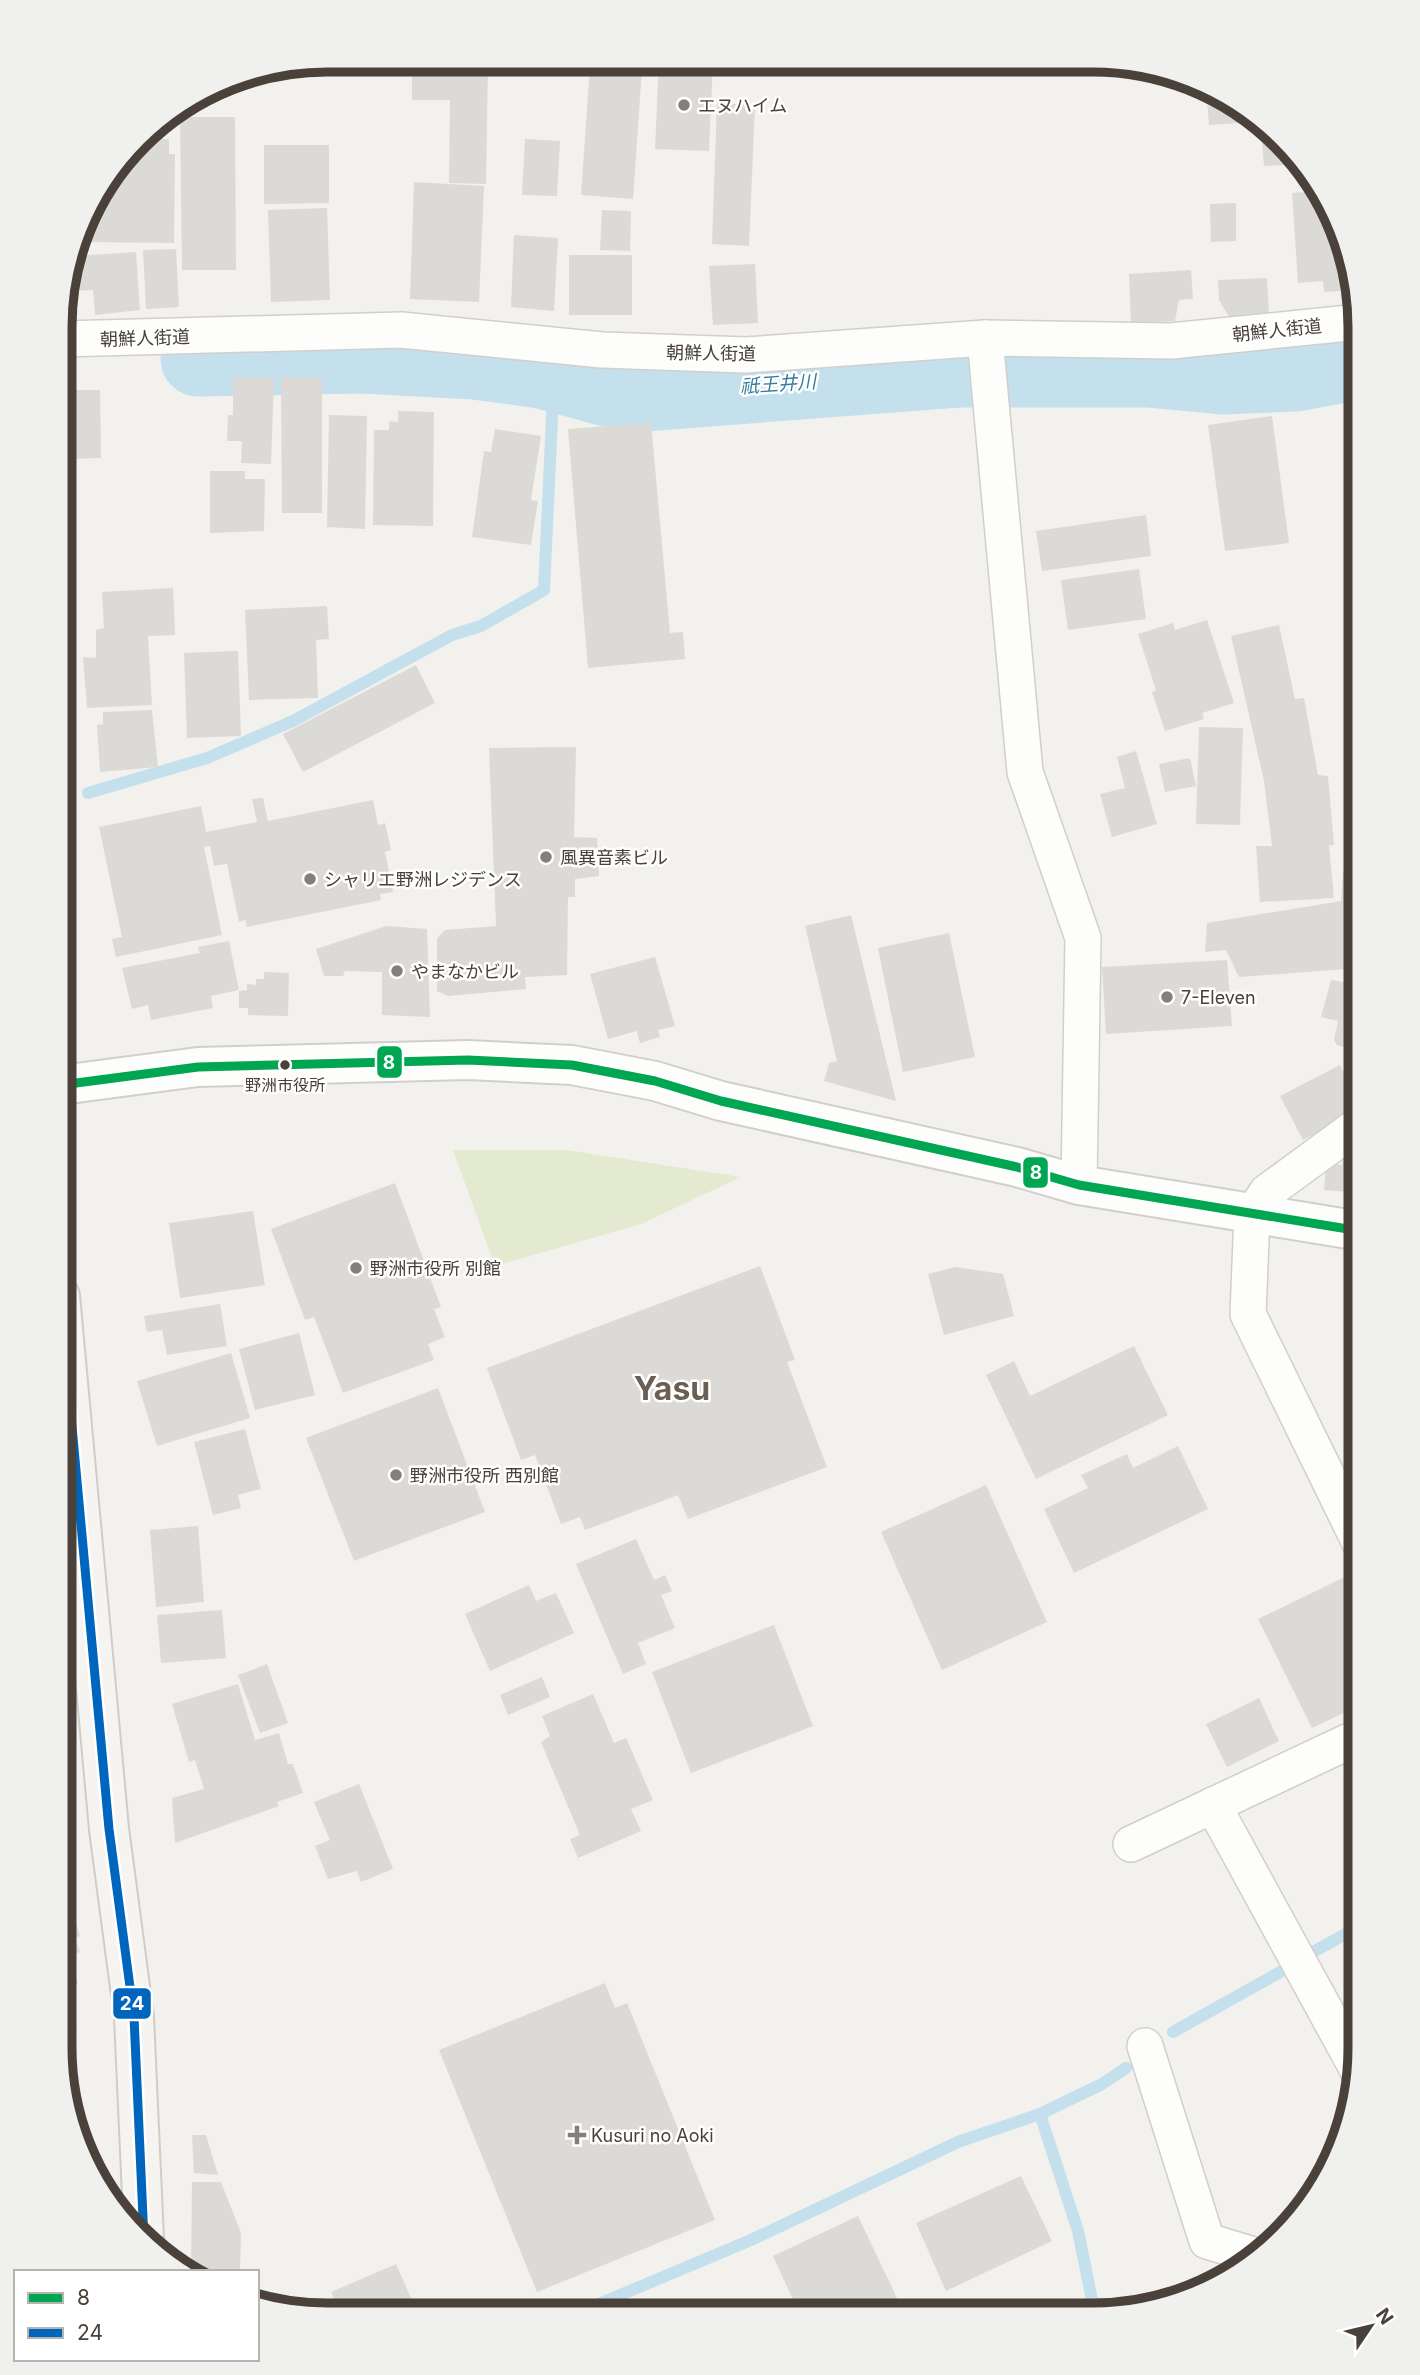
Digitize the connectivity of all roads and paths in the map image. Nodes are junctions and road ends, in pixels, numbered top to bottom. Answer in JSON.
{"nodes":[{"id":1,"x":1348,"y":323,"type":"edge"},
{"id":2,"x":72,"y":340,"type":"edge"},
{"id":3,"x":985,"y":340,"type":"junction"},
{"id":4,"x":72,"y":1084,"type":"edge"},
{"id":5,"x":1348,"y":1133,"type":"edge"},
{"id":6,"x":1079,"y":1185,"type":"junction"},
{"id":7,"x":1252,"y":1215,"type":"junction"},
{"id":8,"x":1348,"y":1229,"type":"edge"},
{"id":9,"x":72,"y":1427,"type":"edge"},
{"id":10,"x":1348,"y":1518,"type":"edge"},
{"id":11,"x":1348,"y":1742,"type":"edge"},
{"id":12,"x":1213,"y":1805,"type":"junction"},
{"id":13,"x":1131,"y":1844,"type":"dead end"},
{"id":14,"x":1145,"y":2046,"type":"dead end"},
{"id":15,"x":1348,"y":2052,"type":"edge"},
{"id":16,"x":143,"y":2224,"type":"edge"},
{"id":17,"x":1245,"y":2253,"type":"edge"}],
"edges":[{"from":1,"to":3,"type":"street","name":"朝鮮人街道"},
{"from":2,"to":3,"type":"street","name":"朝鮮人街道"},
{"from":3,"to":6,"type":"street"},
{"from":4,"to":6,"type":"street"},
{"from":5,"to":7,"type":"street"},
{"from":6,"to":7,"type":"street"},
{"from":7,"to":8,"type":"street"},
{"from":7,"to":10,"type":"street"},
{"from":9,"to":16,"type":"main road"},
{"from":11,"to":12,"type":"street"},
{"from":12,"to":13,"type":"street"},
{"from":12,"to":15,"type":"street"},
{"from":14,"to":17,"type":"street"}]}
